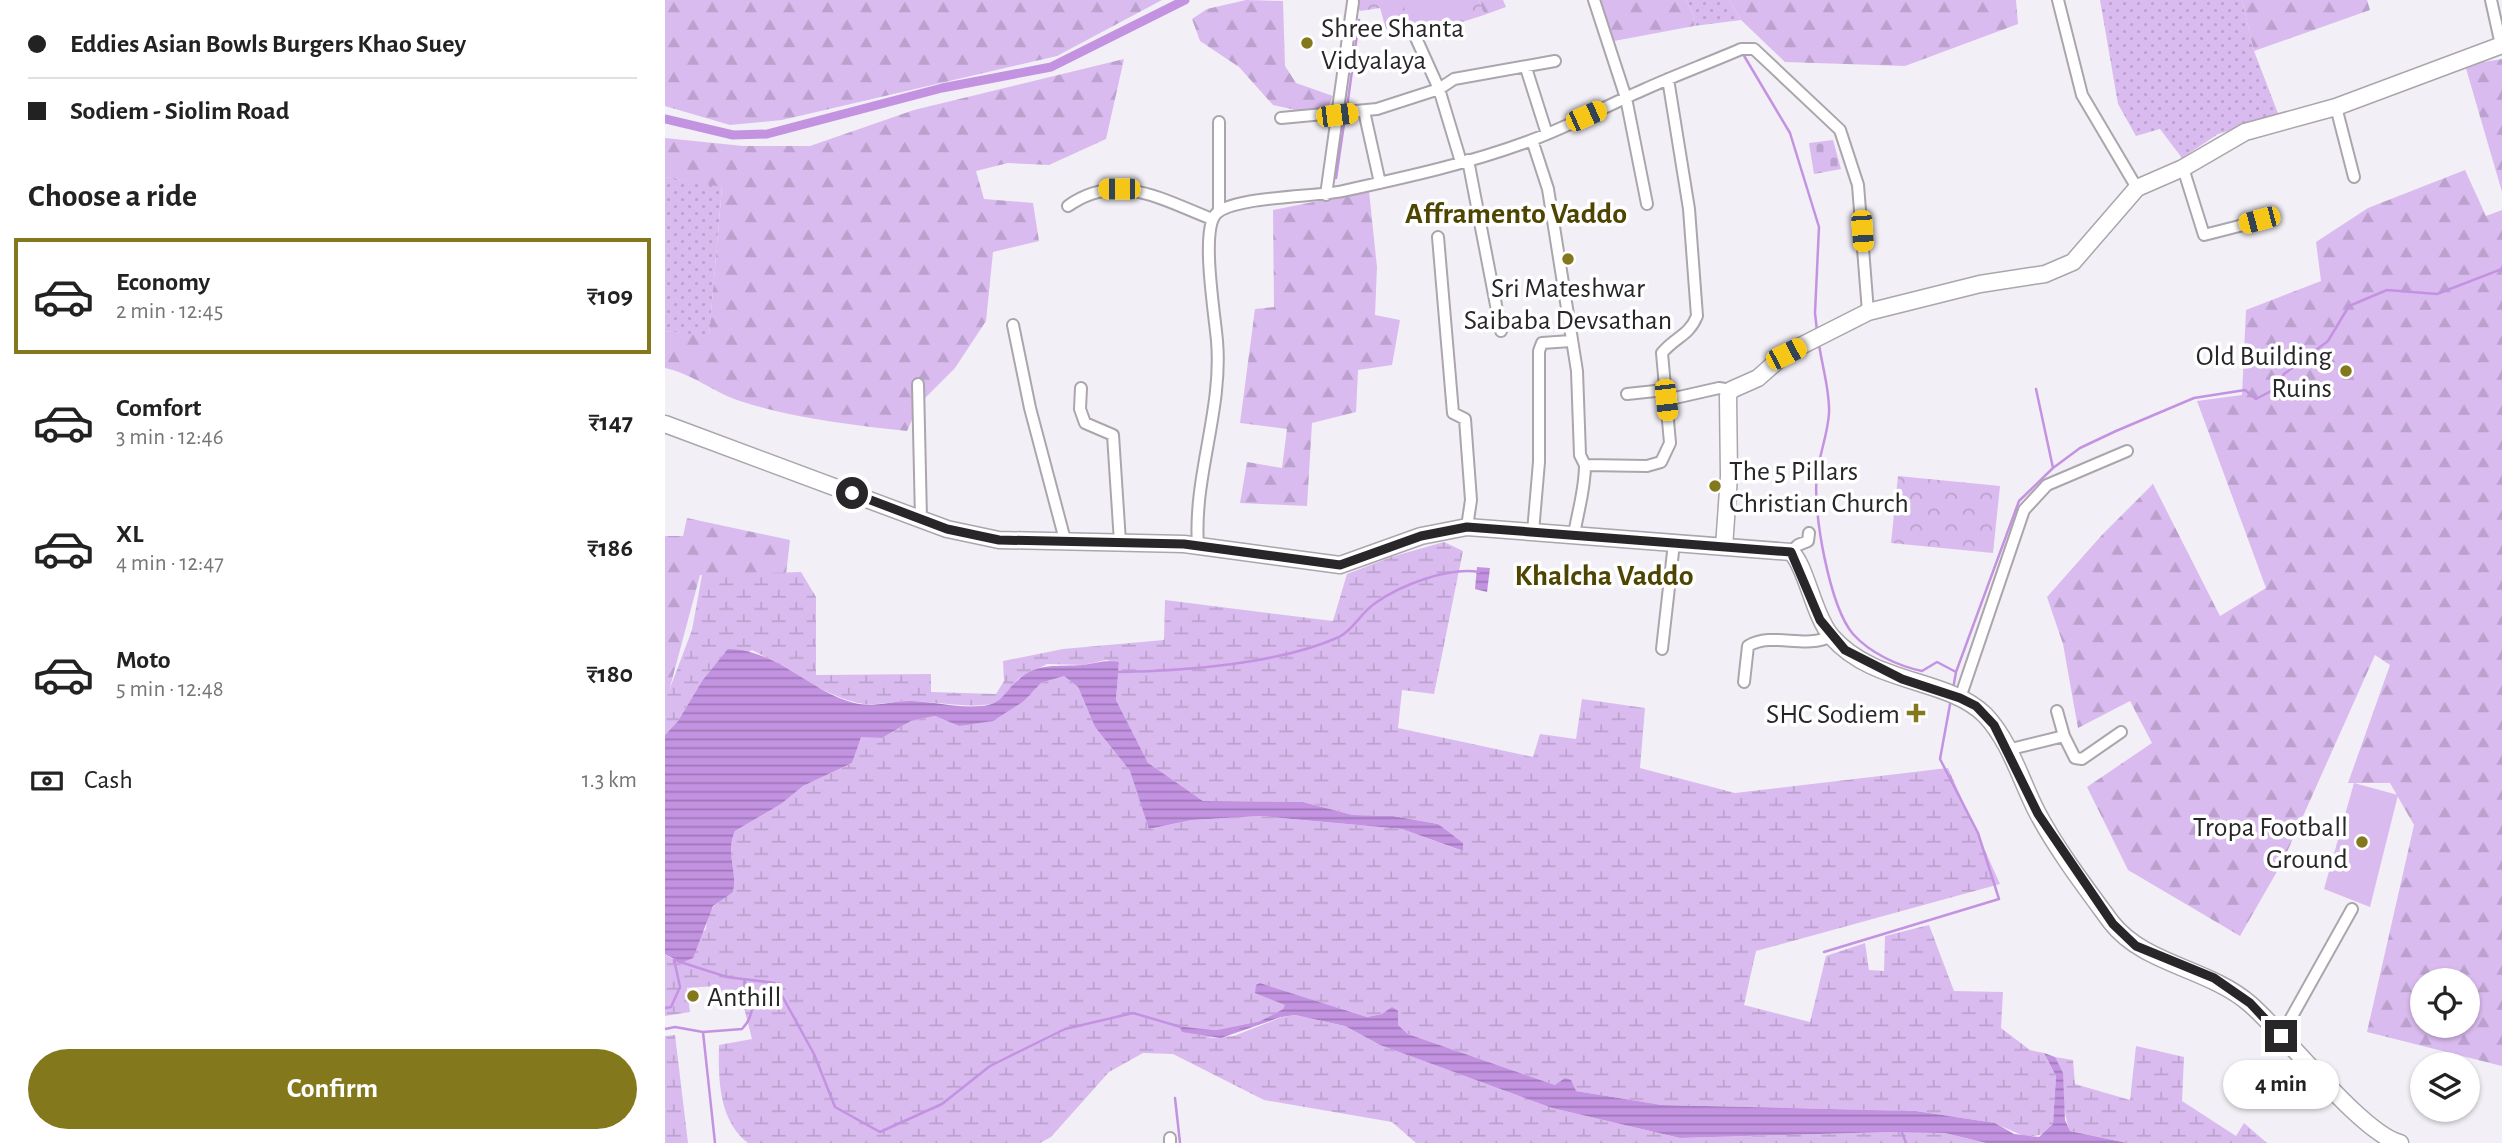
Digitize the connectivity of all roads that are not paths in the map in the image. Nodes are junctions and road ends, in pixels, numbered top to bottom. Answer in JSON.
{"nodes":[{"id":1,"x":1594,"y":0,"type":"edge"},
{"id":2,"x":2058,"y":0,"type":"edge"},
{"id":3,"x":2491,"y":0,"type":"edge"},
{"id":4,"x":1353,"y":2,"type":"edge"},
{"id":5,"x":1416,"y":38,"type":"dead end"},
{"id":6,"x":2502,"y":45,"type":"edge"},
{"id":7,"x":1555,"y":61,"type":"dead end"},
{"id":8,"x":1526,"y":68,"type":"junction"},
{"id":9,"x":1668,"y":79,"type":"junction"},
{"id":10,"x":1439,"y":89,"type":"junction"},
{"id":11,"x":1626,"y":98,"type":"junction"},
{"id":12,"x":2336,"y":107,"type":"junction"},
{"id":13,"x":1364,"y":111,"type":"junction"},
{"id":14,"x":1337,"y":115,"type":"junction"},
{"id":15,"x":1281,"y":118,"type":"dead end"},
{"id":16,"x":1219,"y":122,"type":"dead end"},
{"id":17,"x":1547,"y":134,"type":"junction"},
{"id":18,"x":1532,"y":140,"type":"junction"},
{"id":19,"x":1465,"y":161,"type":"junction"},
{"id":20,"x":2183,"y":168,"type":"junction"},
{"id":21,"x":2354,"y":177,"type":"dead end"},
{"id":22,"x":1380,"y":183,"type":"junction"},
{"id":23,"x":2137,"y":188,"type":"junction"},
{"id":24,"x":1326,"y":195,"type":"junction"},
{"id":25,"x":1647,"y":204,"type":"dead end"},
{"id":26,"x":1068,"y":206,"type":"dead end"},
{"id":27,"x":1216,"y":215,"type":"junction"},
{"id":28,"x":2259,"y":220,"type":"dead end"},
{"id":29,"x":1438,"y":237,"type":"dead end"},
{"id":30,"x":1868,"y":312,"type":"junction"},
{"id":31,"x":1013,"y":325,"type":"dead end"},
{"id":32,"x":1501,"y":331,"type":"dead end"},
{"id":33,"x":1571,"y":341,"type":"junction"},
{"id":34,"x":918,"y":384,"type":"dead end"},
{"id":35,"x":1081,"y":388,"type":"dead end"},
{"id":36,"x":1731,"y":390,"type":"junction"},
{"id":37,"x":1627,"y":394,"type":"dead end"},
{"id":38,"x":1665,"y":395,"type":"junction"},
{"id":39,"x":665,"y":424,"type":"edge"},
{"id":40,"x":2127,"y":452,"type":"dead end"},
{"id":41,"x":1585,"y":465,"type":"junction"},
{"id":42,"x":921,"y":519,"type":"junction"},
{"id":43,"x":1467,"y":527,"type":"junction"},
{"id":44,"x":1533,"y":532,"type":"junction"},
{"id":45,"x":1809,"y":533,"type":"dead end"},
{"id":46,"x":1574,"y":535,"type":"junction"},
{"id":47,"x":1065,"y":540,"type":"junction"},
{"id":48,"x":1120,"y":542,"type":"junction"},
{"id":49,"x":1674,"y":543,"type":"junction"},
{"id":50,"x":1198,"y":546,"type":"junction"},
{"id":51,"x":1724,"y":547,"type":"junction"},
{"id":52,"x":1791,"y":552,"type":"junction"},
{"id":53,"x":1831,"y":636,"type":"junction"},
{"id":54,"x":1662,"y":649,"type":"dead end"},
{"id":55,"x":1744,"y":682,"type":"dead end"},
{"id":56,"x":1954,"y":696,"type":"junction"},
{"id":57,"x":2057,"y":711,"type":"dead end"},
{"id":58,"x":2120,"y":732,"type":"dead end"},
{"id":59,"x":2064,"y":736,"type":"junction"},
{"id":60,"x":2007,"y":750,"type":"junction"},
{"id":61,"x":2352,"y":909,"type":"dead end"},
{"id":62,"x":2281,"y":1036,"type":"junction"},
{"id":63,"x":2391,"y":1142,"type":"edge"}],
"edges":[{"from":1,"to":11,"type":"street"},
{"from":2,"to":23,"type":"street"},
{"from":3,"to":6,"type":"street"},
{"from":4,"to":14,"type":"street"},
{"from":5,"to":10,"type":"street"},
{"from":6,"to":12,"type":"main road"},
{"from":7,"to":8,"type":"street"},
{"from":8,"to":10,"type":"street"},
{"from":8,"to":17,"type":"street"},
{"from":9,"to":11,"type":"street"},
{"from":9,"to":30,"type":"street"},
{"from":9,"to":38,"type":"street"},
{"from":10,"to":13,"type":"street"},
{"from":10,"to":19,"type":"street"},
{"from":11,"to":17,"type":"street"},
{"from":11,"to":25,"type":"street"},
{"from":12,"to":20,"type":"main road"},
{"from":12,"to":21,"type":"street"},
{"from":13,"to":14,"type":"street"},
{"from":13,"to":22,"type":"street"},
{"from":14,"to":15,"type":"street"},
{"from":14,"to":24,"type":"street"},
{"from":16,"to":27,"type":"street"},
{"from":17,"to":18,"type":"street"},
{"from":18,"to":19,"type":"street"},
{"from":18,"to":33,"type":"street"},
{"from":19,"to":22,"type":"street"},
{"from":19,"to":32,"type":"street"},
{"from":20,"to":23,"type":"main road"},
{"from":20,"to":28,"type":"street"},
{"from":22,"to":24,"type":"street"},
{"from":23,"to":30,"type":"main road"},
{"from":24,"to":27,"type":"street"},
{"from":26,"to":27,"type":"street"},
{"from":27,"to":50,"type":"street"},
{"from":29,"to":43,"type":"street"},
{"from":30,"to":36,"type":"main road"},
{"from":31,"to":47,"type":"street"},
{"from":33,"to":41,"type":"street"},
{"from":33,"to":44,"type":"street"},
{"from":34,"to":42,"type":"street"},
{"from":35,"to":48,"type":"street"},
{"from":36,"to":38,"type":"street"},
{"from":36,"to":51,"type":"main road"},
{"from":37,"to":38,"type":"street"},
{"from":38,"to":41,"type":"street"},
{"from":39,"to":42,"type":"main road"},
{"from":40,"to":56,"type":"street"},
{"from":41,"to":46,"type":"street"},
{"from":42,"to":47,"type":"main road"},
{"from":43,"to":44,"type":"main road"},
{"from":43,"to":50,"type":"main road"},
{"from":44,"to":46,"type":"main road"},
{"from":45,"to":52,"type":"street"},
{"from":46,"to":49,"type":"main road"},
{"from":47,"to":48,"type":"main road"},
{"from":48,"to":50,"type":"main road"},
{"from":49,"to":51,"type":"main road"},
{"from":49,"to":54,"type":"street"},
{"from":51,"to":52,"type":"main road"},
{"from":52,"to":53,"type":"main road"},
{"from":53,"to":55,"type":"street"},
{"from":53,"to":56,"type":"main road"},
{"from":56,"to":60,"type":"main road"},
{"from":57,"to":59,"type":"street"},
{"from":58,"to":59,"type":"street"},
{"from":59,"to":60,"type":"street"},
{"from":60,"to":62,"type":"main road"},
{"from":61,"to":62,"type":"street"},
{"from":62,"to":63,"type":"main road"}]}
